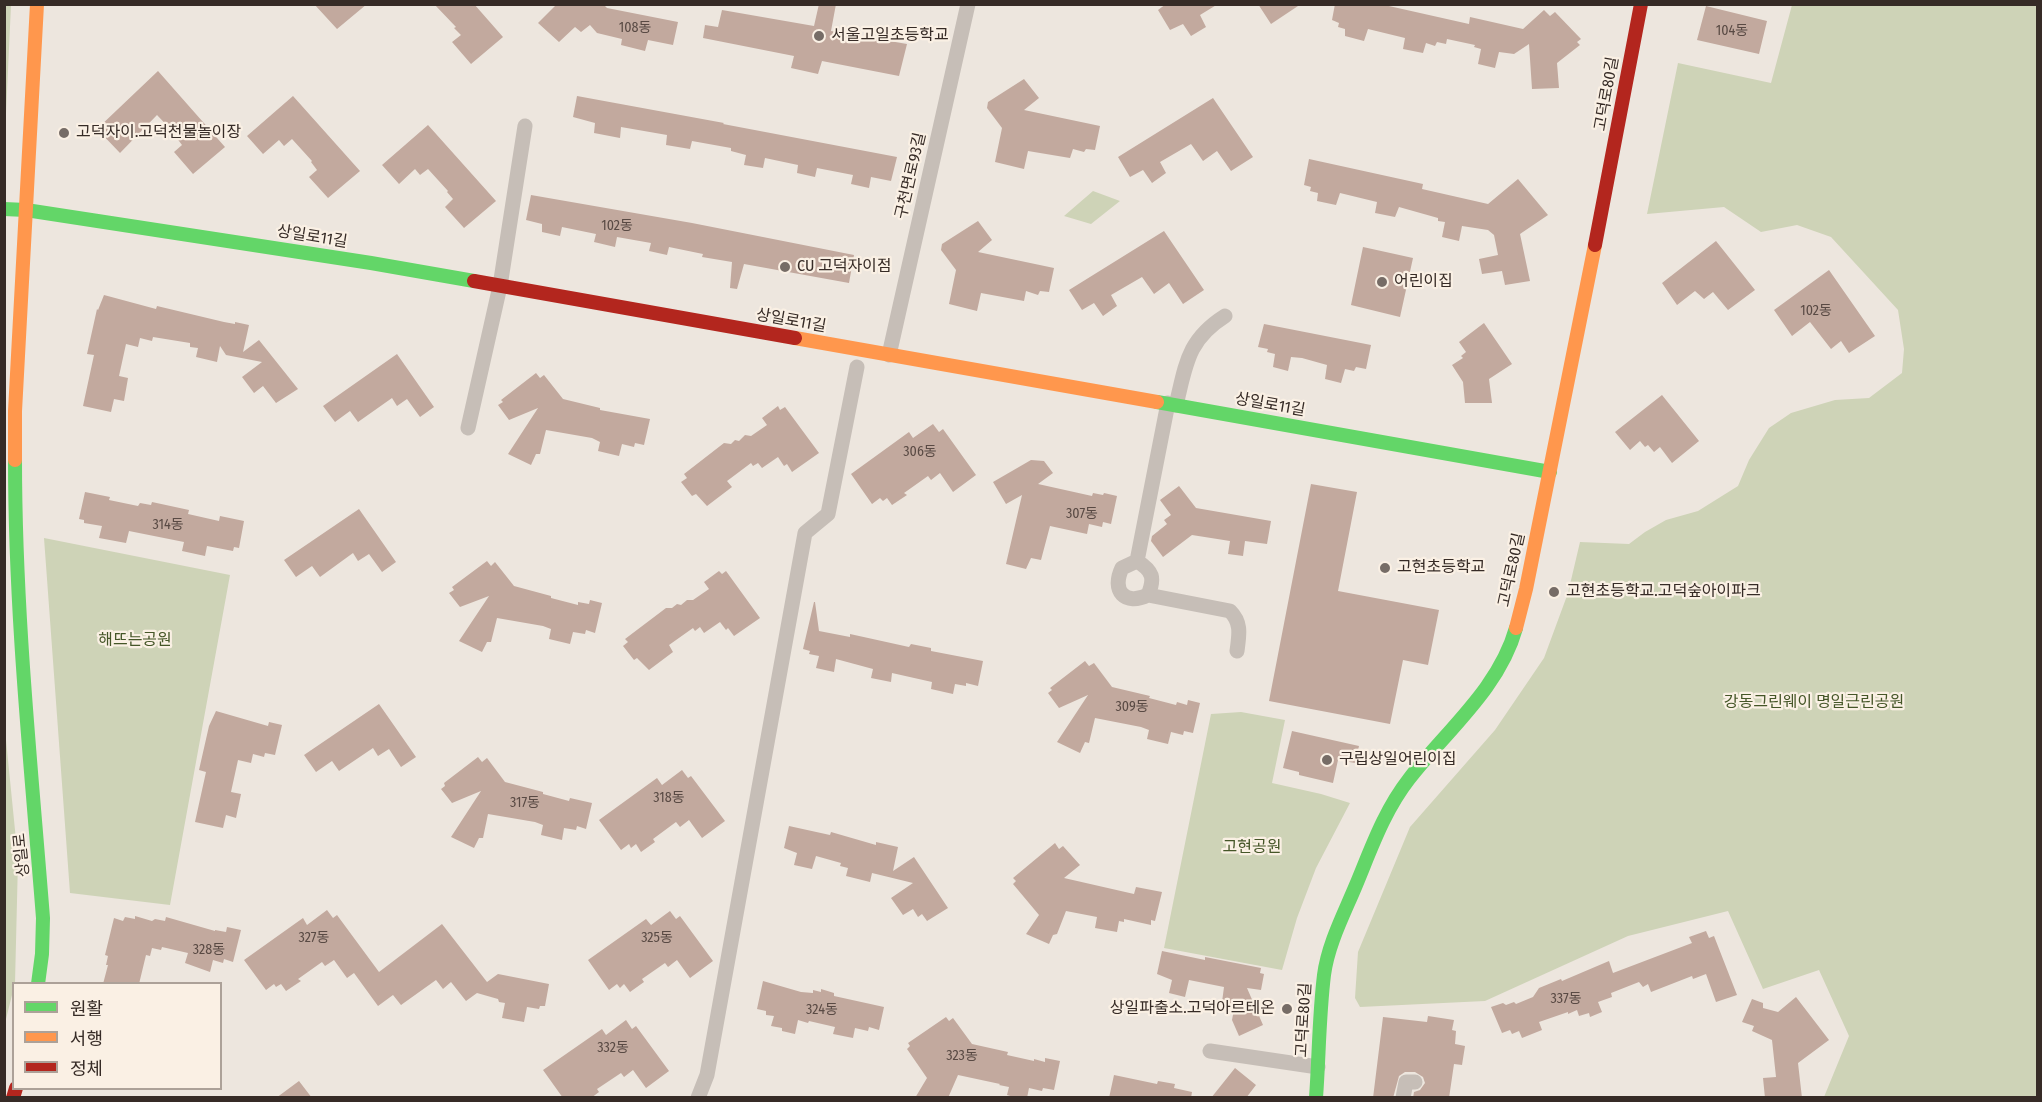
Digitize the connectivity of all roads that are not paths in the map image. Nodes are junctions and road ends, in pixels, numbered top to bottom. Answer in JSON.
{"nodes":[{"id":1,"x":37,"y":4,"type":"edge"},
{"id":2,"x":968,"y":4,"type":"edge"},
{"id":3,"x":1641,"y":4,"type":"edge"},
{"id":4,"x":525,"y":126,"type":"dead end"},
{"id":5,"x":4,"y":208,"type":"edge"},
{"id":6,"x":26,"y":210,"type":"junction"},
{"id":7,"x":501,"y":286,"type":"junction"},
{"id":8,"x":1224,"y":316,"type":"dead end"},
{"id":9,"x":889,"y":355,"type":"junction"},
{"id":10,"x":856,"y":367,"type":"dead end"},
{"id":11,"x":1172,"y":404,"type":"junction"},
{"id":12,"x":468,"y":428,"type":"dead end"},
{"id":13,"x":1550,"y":472,"type":"junction"},
{"id":14,"x":1137,"y":561,"type":"junction"},
{"id":15,"x":1148,"y":595,"type":"junction"},
{"id":16,"x":1237,"y":651,"type":"dead end"},
{"id":17,"x":38,"y":982,"type":"edge"},
{"id":18,"x":1210,"y":1051,"type":"dead end"},
{"id":19,"x":1318,"y":1067,"type":"junction"},
{"id":20,"x":1415,"y":1082,"type":"dead end"},
{"id":21,"x":698,"y":1098,"type":"edge"},
{"id":22,"x":1316,"y":1098,"type":"edge"},
{"id":23,"x":1403,"y":1098,"type":"edge"}],
"edges":[{"from":1,"to":6,"type":"street","name":"상일로"},
{"from":2,"to":9,"type":"street","name":"구천면로93길"},
{"from":3,"to":13,"type":"street","name":"고덕로80길"},
{"from":4,"to":7,"type":"street"},
{"from":5,"to":6,"type":"street","name":"상일로11길"},
{"from":6,"to":7,"type":"street","name":"상일로11길"},
{"from":6,"to":17,"type":"street","name":"상일로"},
{"from":7,"to":9,"type":"street","name":"상일로11길"},
{"from":7,"to":12,"type":"street"},
{"from":8,"to":11,"type":"street"},
{"from":9,"to":11,"type":"street","name":"상일로11길"},
{"from":10,"to":21,"type":"street"},
{"from":11,"to":13,"type":"street","name":"상일로11길"},
{"from":11,"to":14,"type":"street"},
{"from":13,"to":19,"type":"street","name":"고덕로80길"},
{"from":14,"to":15,"type":"street"},
{"from":14,"to":15,"type":"street"},
{"from":15,"to":16,"type":"street"},
{"from":18,"to":19,"type":"street"},
{"from":19,"to":22,"type":"street","name":"고덕로80길"},
{"from":20,"to":23,"type":"street"}]}
